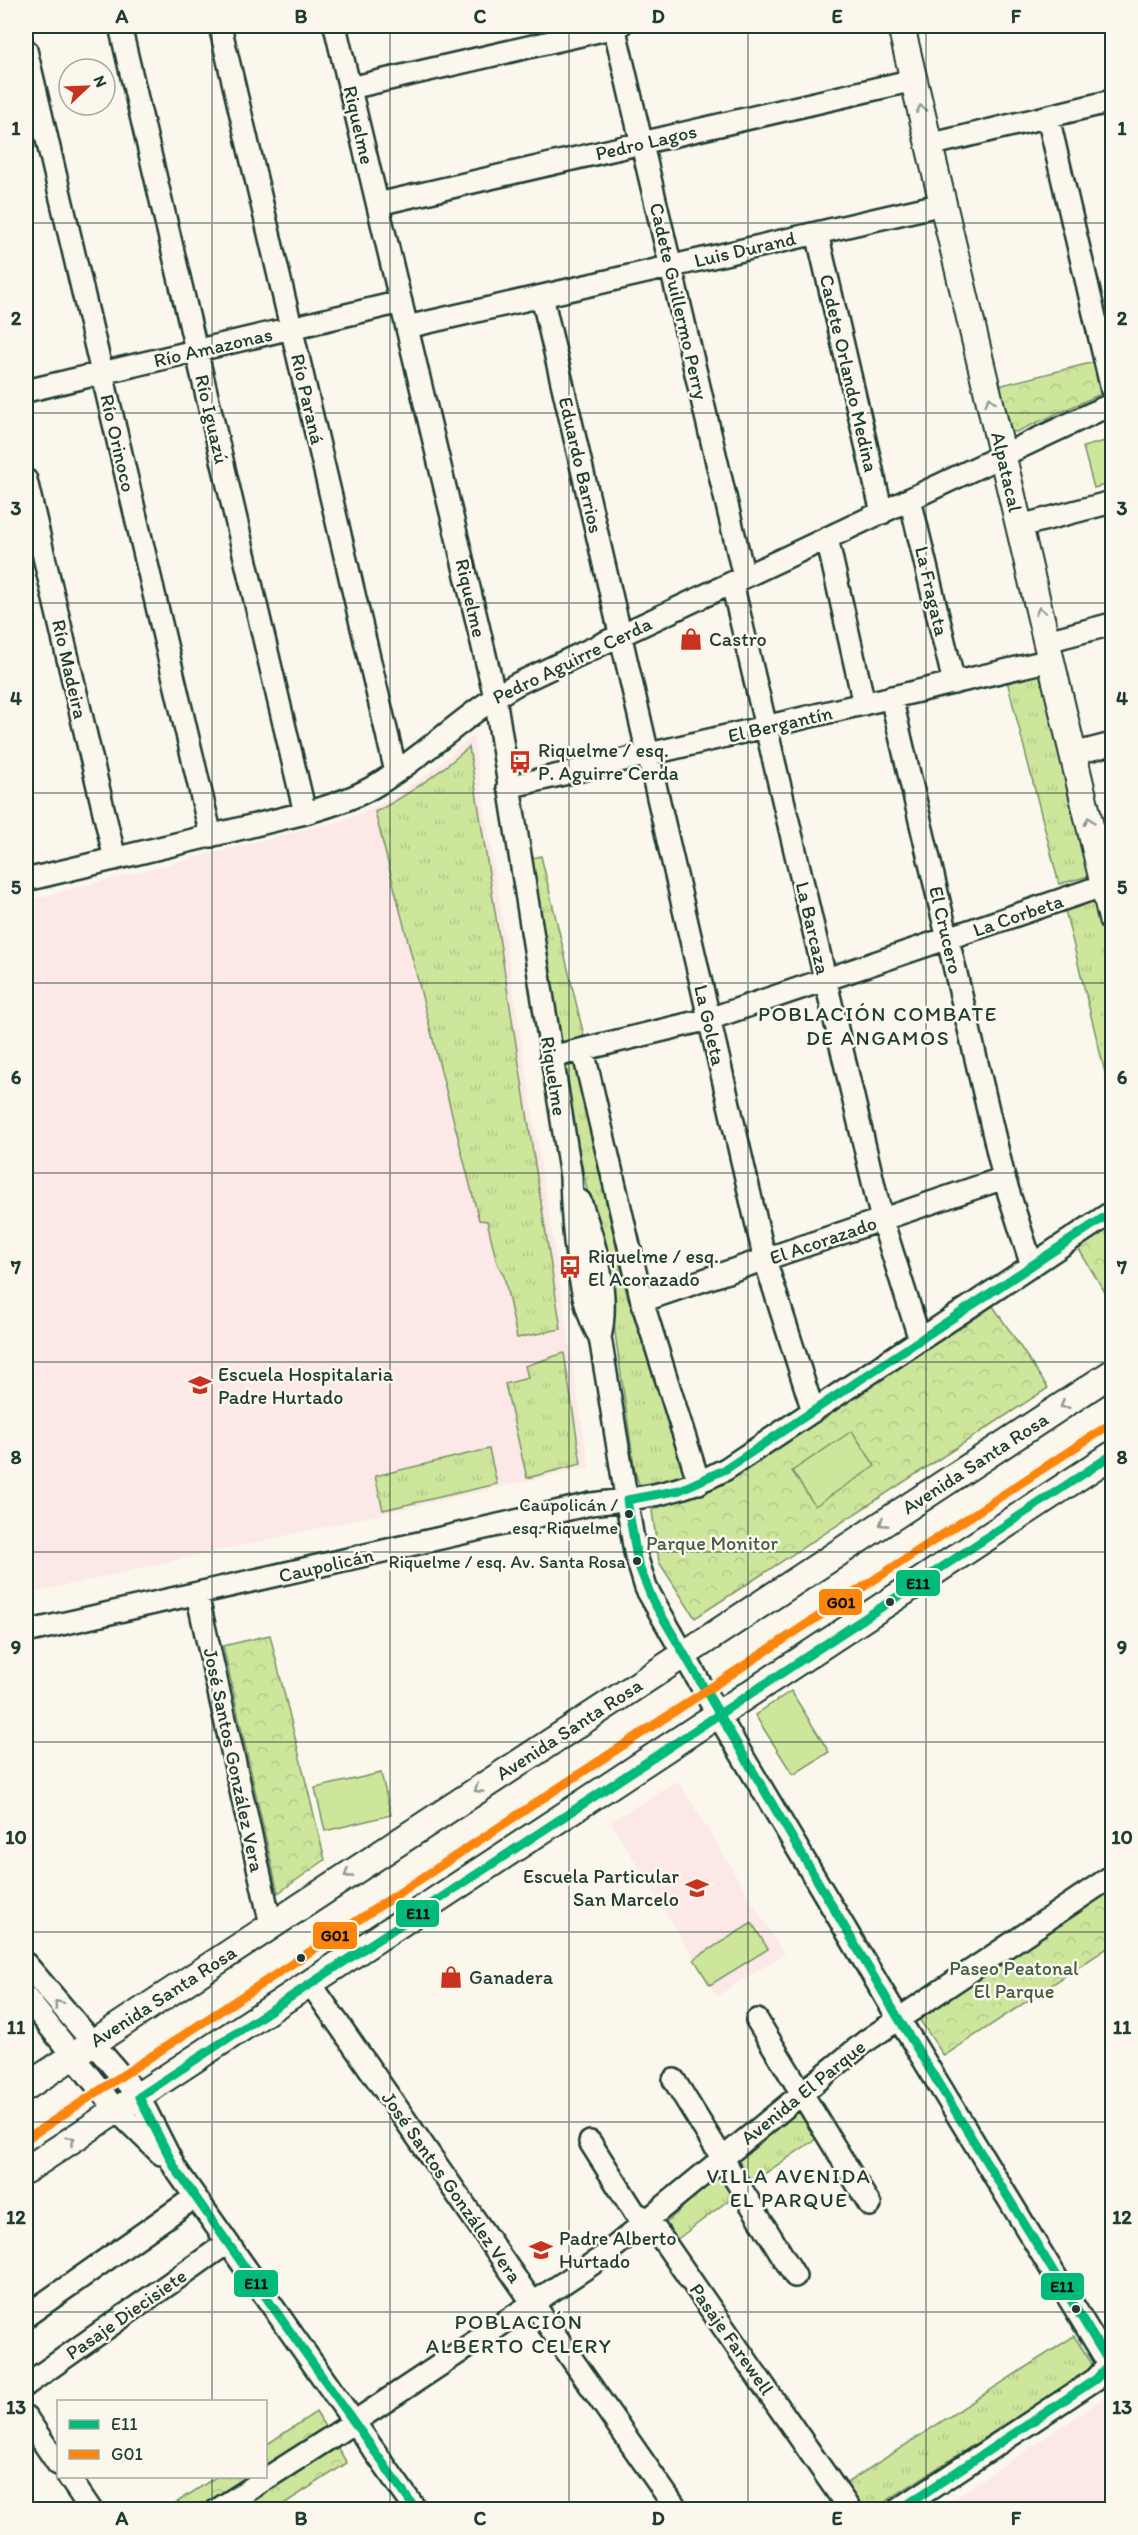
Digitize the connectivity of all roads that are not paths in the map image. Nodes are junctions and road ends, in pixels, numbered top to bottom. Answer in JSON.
{"nodes":[{"id":1,"x":120,"y":26,"type":"edge"},
{"id":2,"x":220,"y":26,"type":"edge"},
{"id":3,"x":335,"y":26,"type":"edge"},
{"id":4,"x":616,"y":26,"type":"edge"},
{"id":5,"x":906,"y":26,"type":"edge"},
{"id":6,"x":26,"y":50,"type":"edge"},
{"id":7,"x":914,"y":80,"type":"junction"},
{"id":8,"x":350,"y":88,"type":"junction"},
{"id":9,"x":1113,"y":101,"type":"edge"},
{"id":10,"x":33,"y":113,"type":"edge"},
{"id":11,"x":1048,"y":117,"type":"junction"},
{"id":12,"x":642,"y":144,"type":"junction"},
{"id":13,"x":929,"y":145,"type":"junction"},
{"id":14,"x":378,"y":204,"type":"junction"},
{"id":15,"x":943,"y":204,"type":"junction"},
{"id":16,"x":817,"y":233,"type":"junction"},
{"id":17,"x":671,"y":266,"type":"junction"},
{"id":18,"x":542,"y":296,"type":"junction"},
{"id":19,"x":401,"y":302,"type":"junction"},
{"id":20,"x":407,"y":327,"type":"junction"},
{"id":21,"x":291,"y":328,"type":"junction"},
{"id":22,"x":196,"y":351,"type":"junction"},
{"id":23,"x":102,"y":373,"type":"junction"},
{"id":24,"x":1113,"y":390,"type":"edge"},
{"id":25,"x":26,"y":392,"type":"edge"},
{"id":26,"x":1113,"y":404,"type":"edge"},
{"id":27,"x":1003,"y":455,"type":"junction"},
{"id":28,"x":26,"y":480,"type":"edge"},
{"id":29,"x":910,"y":499,"type":"junction"},
{"id":30,"x":1113,"y":502,"type":"edge"},
{"id":31,"x":882,"y":513,"type":"junction"},
{"id":32,"x":1020,"y":526,"type":"junction"},
{"id":33,"x":827,"y":538,"type":"junction"},
{"id":34,"x":738,"y":580,"type":"junction"},
{"id":35,"x":1113,"y":624,"type":"edge"},
{"id":36,"x":620,"y":634,"type":"junction"},
{"id":37,"x":1049,"y":651,"type":"junction"},
{"id":38,"x":954,"y":683,"type":"junction"},
{"id":39,"x":495,"y":697,"type":"junction"},
{"id":40,"x":891,"y":698,"type":"junction"},
{"id":41,"x":864,"y":704,"type":"junction"},
{"id":42,"x":766,"y":727,"type":"junction"},
{"id":43,"x":1113,"y":744,"type":"edge"},
{"id":44,"x":1073,"y":754,"type":"junction"},
{"id":45,"x":648,"y":755,"type":"junction"},
{"id":46,"x":396,"y":772,"type":"junction"},
{"id":47,"x":508,"y":788,"type":"junction"},
{"id":48,"x":305,"y":813,"type":"junction"},
{"id":49,"x":211,"y":836,"type":"junction"},
{"id":50,"x":116,"y":859,"type":"junction"},
{"id":51,"x":1106,"y":873,"type":"edge"},
{"id":52,"x":26,"y":880,"type":"edge"},
{"id":53,"x":1113,"y":919,"type":"edge"},
{"id":54,"x":948,"y":939,"type":"junction"},
{"id":55,"x":826,"y":982,"type":"junction"},
{"id":56,"x":709,"y":1019,"type":"junction"},
{"id":57,"x":583,"y":1050,"type":"junction"},
{"id":58,"x":551,"y":1058,"type":"junction"},
{"id":59,"x":1004,"y":1178,"type":"junction"},
{"id":60,"x":1113,"y":1212,"type":"edge"},
{"id":61,"x":882,"y":1220,"type":"junction"},
{"id":62,"x":765,"y":1260,"type":"junction"},
{"id":63,"x":1032,"y":1266,"type":"junction"},
{"id":64,"x":642,"y":1301,"type":"junction"},
{"id":65,"x":920,"y":1340,"type":"junction"},
{"id":66,"x":1113,"y":1373,"type":"edge"},
{"id":67,"x":813,"y":1412,"type":"junction"},
{"id":68,"x":1113,"y":1455,"type":"edge"},
{"id":69,"x":699,"y":1483,"type":"junction"},
{"id":70,"x":627,"y":1500,"type":"junction"},
{"id":71,"x":197,"y":1594,"type":"junction"},
{"id":72,"x":26,"y":1632,"type":"edge"},
{"id":73,"x":684,"y":1653,"type":"junction"},
{"id":74,"x":718,"y":1715,"type":"junction"},
{"id":75,"x":1113,"y":1876,"type":"edge"},
{"id":76,"x":271,"y":1925,"type":"junction"},
{"id":77,"x":26,"y":1964,"type":"edge"},
{"id":78,"x":310,"y":1983,"type":"junction"},
{"id":79,"x":26,"y":1996,"type":"edge"},
{"id":80,"x":898,"y":2017,"type":"junction"},
{"id":81,"x":757,"y":2019,"type":"dead end"},
{"id":82,"x":83,"y":2049,"type":"junction"},
{"id":83,"x":674,"y":2080,"type":"dead end"},
{"id":84,"x":26,"y":2087,"type":"edge"},
{"id":85,"x":801,"y":2092,"type":"junction"},
{"id":86,"x":138,"y":2097,"type":"junction"},
{"id":87,"x":117,"y":2111,"type":"junction"},
{"id":88,"x":590,"y":2142,"type":"dead end"},
{"id":89,"x":723,"y":2157,"type":"junction"},
{"id":90,"x":175,"y":2168,"type":"junction"},
{"id":91,"x":26,"y":2170,"type":"edge"},
{"id":92,"x":195,"y":2197,"type":"junction"},
{"id":93,"x":870,"y":2205,"type":"dead end"},
{"id":94,"x":649,"y":2220,"type":"junction"},
{"id":95,"x":227,"y":2243,"type":"junction"},
{"id":96,"x":795,"y":2276,"type":"dead end"},
{"id":97,"x":533,"y":2303,"type":"junction"},
{"id":98,"x":26,"y":2316,"type":"edge"},
{"id":99,"x":1112,"y":2365,"type":"edge"},
{"id":100,"x":26,"y":2385,"type":"edge"},
{"id":101,"x":26,"y":2417,"type":"edge"},
{"id":102,"x":354,"y":2421,"type":"junction"},
{"id":103,"x":57,"y":2463,"type":"edge"},
{"id":104,"x":69,"y":2478,"type":"edge"},
{"id":105,"x":266,"y":2478,"type":"edge"},
{"id":106,"x":267,"y":2478,"type":"edge"},
{"id":107,"x":91,"y":2510,"type":"edge"},
{"id":108,"x":217,"y":2510,"type":"edge"},
{"id":109,"x":416,"y":2510,"type":"edge"},
{"id":110,"x":677,"y":2510,"type":"edge"},
{"id":111,"x":850,"y":2510,"type":"edge"},
{"id":112,"x":898,"y":2510,"type":"edge"}],
"edges":[{"from":1,"to":22,"type":"street","name":"Río Iguazú"},
{"from":2,"to":21,"type":"street","name":"Río Paraná"},
{"from":3,"to":8,"type":"street","name":"Riquelme"},
{"from":4,"to":8,"type":"street"},
{"from":4,"to":12,"type":"street","name":"Cadete Guillermo Perry"},
{"from":5,"to":7,"type":"main road","name":"Alpatacal"},
{"from":6,"to":10,"type":"street","name":"Río Orinoco"},
{"from":7,"to":12,"type":"street","name":"Pedro Lagos"},
{"from":13,"to":7,"type":"main road","name":"Alpatacal","one_way":true},
{"from":8,"to":14,"type":"street","name":"Riquelme"},
{"from":9,"to":11,"type":"street"},
{"from":10,"to":23,"type":"street","name":"Río Orinoco"},
{"from":11,"to":13,"type":"street"},
{"from":11,"to":24,"type":"street"},
{"from":12,"to":14,"type":"street","name":"Pedro Lagos"},
{"from":12,"to":17,"type":"street","name":"Cadete Guillermo Perry"},
{"from":13,"to":15,"type":"main road","name":"Alpatacal"},
{"from":14,"to":19,"type":"street","name":"Riquelme"},
{"from":15,"to":16,"type":"street","name":"Luis Durand"},
{"from":27,"to":15,"type":"main road","name":"Alpatacal","one_way":true},
{"from":16,"to":17,"type":"street","name":"Luis Durand"},
{"from":16,"to":31,"type":"street","name":"Cadete Orlando Medina"},
{"from":17,"to":18,"type":"street","name":"Luis Durand"},
{"from":17,"to":34,"type":"street","name":"Cadete Guillermo Perry"},
{"from":18,"to":20,"type":"street","name":"Luis Durand"},
{"from":18,"to":36,"type":"street","name":"Eduardo Barrios"},
{"from":19,"to":20,"type":"street","name":"Riquelme"},
{"from":19,"to":21,"type":"street","name":"Río Amazonas"},
{"from":20,"to":39,"type":"street","name":"Riquelme"},
{"from":21,"to":22,"type":"street","name":"Río Amazonas"},
{"from":21,"to":46,"type":"street","name":"Río Paraná"},
{"from":22,"to":23,"type":"street","name":"Río Amazonas"},
{"from":22,"to":48,"type":"street","name":"Río Iguazú"},
{"from":23,"to":25,"type":"street","name":"Río Amazonas"},
{"from":23,"to":49,"type":"street","name":"Río Orinoco"},
{"from":26,"to":27,"type":"street","name":"Pedro Aguirre Cerda"},
{"from":27,"to":29,"type":"street","name":"Pedro Aguirre Cerda"},
{"from":27,"to":32,"type":"main road","name":"Alpatacal"},
{"from":28,"to":50,"type":"street","name":"Río Madeira"},
{"from":29,"to":31,"type":"street","name":"Pedro Aguirre Cerda"},
{"from":29,"to":38,"type":"street","name":"La Fragata"},
{"from":30,"to":32,"type":"street"},
{"from":31,"to":33,"type":"street","name":"Pedro Aguirre Cerda"},
{"from":37,"to":32,"type":"main road","name":"Alpatacal","one_way":true},
{"from":33,"to":34,"type":"street","name":"Pedro Aguirre Cerda"},
{"from":33,"to":41,"type":"street"},
{"from":34,"to":36,"type":"street","name":"Pedro Aguirre Cerda"},
{"from":34,"to":42,"type":"street","name":"La Barcaza"},
{"from":35,"to":37,"type":"street","name":"El Bergantín"},
{"from":36,"to":39,"type":"street","name":"Pedro Aguirre Cerda"},
{"from":36,"to":45,"type":"street","name":"La Goleta"},
{"from":37,"to":38,"type":"street","name":"El Bergantín"},
{"from":37,"to":44,"type":"main road","name":"Alpatacal"},
{"from":38,"to":40,"type":"street","name":"El Bergantín"},
{"from":39,"to":46,"type":"street","name":"Pedro Aguirre Cerda"},
{"from":39,"to":47,"type":"street","name":"Riquelme"},
{"from":40,"to":41,"type":"street","name":"El Bergantín"},
{"from":40,"to":54,"type":"street","name":"El Crucero"},
{"from":41,"to":42,"type":"street","name":"El Bergantín"},
{"from":42,"to":45,"type":"street","name":"El Bergantín"},
{"from":42,"to":55,"type":"street","name":"La Barcaza"},
{"from":43,"to":44,"type":"street"},
{"from":51,"to":44,"type":"main road","name":"Alpatacal","one_way":true},
{"from":45,"to":47,"type":"street","name":"El Bergantín"},
{"from":45,"to":56,"type":"street","name":"La Goleta"},
{"from":46,"to":48,"type":"street","name":"Pedro Aguirre Cerda"},
{"from":47,"to":58,"type":"street","name":"Riquelme"},
{"from":48,"to":49,"type":"street","name":"Pedro Aguirre Cerda"},
{"from":49,"to":50,"type":"street","name":"Pedro Aguirre Cerda"},
{"from":50,"to":52,"type":"street","name":"Pedro Aguirre Cerda"},
{"from":51,"to":53,"type":"main road","name":"Alpatacal"},
{"from":51,"to":54,"type":"street","name":"La Corbeta"},
{"from":54,"to":55,"type":"street","name":"La Corbeta"},
{"from":54,"to":59,"type":"street","name":"El Crucero"},
{"from":55,"to":56,"type":"street","name":"La Corbeta"},
{"from":55,"to":61,"type":"street","name":"La Barcaza"},
{"from":56,"to":57,"type":"street","name":"La Corbeta"},
{"from":56,"to":62,"type":"street","name":"La Goleta"},
{"from":57,"to":58,"type":"street","name":"La Corbeta"},
{"from":57,"to":64,"type":"street","name":"Riquelme"},
{"from":58,"to":70,"type":"street","name":"Riquelme"},
{"from":59,"to":61,"type":"street","name":"El Acorazado"},
{"from":59,"to":63,"type":"street","name":"El Crucero"},
{"from":60,"to":63,"type":"street","name":"Caupolicán"},
{"from":61,"to":62,"type":"street","name":"El Acorazado"},
{"from":61,"to":65,"type":"street","name":"La Barcaza"},
{"from":62,"to":64,"type":"street","name":"El Acorazado"},
{"from":62,"to":67,"type":"street","name":"La Goleta"},
{"from":63,"to":65,"type":"street","name":"Caupolicán"},
{"from":64,"to":69,"type":"street","name":"Riquelme"},
{"from":65,"to":67,"type":"street","name":"Caupolicán"},
{"from":66,"to":73,"type":"main road","name":"Avenida Santa Rosa","one_way":true},
{"from":67,"to":69,"type":"street","name":"Caupolicán"},
{"from":68,"to":74,"type":"main road"},
{"from":69,"to":70,"type":"street","name":"Caupolicán"},
{"from":70,"to":71,"type":"street","name":"Caupolicán"},
{"from":70,"to":73,"type":"street","name":"Riquelme"},
{"from":71,"to":72,"type":"street","name":"Caupolicán"},
{"from":71,"to":76,"type":"street","name":"José Santos González Vera"},
{"from":73,"to":74,"type":"street","name":"Riquelme"},
{"from":73,"to":76,"type":"main road","name":"Avenida Santa Rosa","one_way":true},
{"from":74,"to":78,"type":"main road"},
{"from":74,"to":80,"type":"street","name":"Riquelme"},
{"from":75,"to":80,"type":"street","name":"Avenida El Parque"},
{"from":76,"to":82,"type":"main road","name":"Avenida Santa Rosa"},
{"from":82,"to":77,"type":"street","one_way":true},
{"from":78,"to":86,"type":"main road"},
{"from":78,"to":97,"type":"street","name":"José Santos González Vera"},
{"from":79,"to":82,"type":"street"},
{"from":80,"to":85,"type":"street","name":"Avenida El Parque"},
{"from":80,"to":99,"type":"street","name":"Riquelme"},
{"from":81,"to":85,"type":"street"},
{"from":82,"to":84,"type":"main road","name":"Avenida Santa Rosa"},
{"from":82,"to":86,"type":"street"},
{"from":82,"to":87,"type":"street"},
{"from":83,"to":89,"type":"street"},
{"from":85,"to":89,"type":"street","name":"Avenida El Parque"},
{"from":85,"to":93,"type":"street"},
{"from":86,"to":87,"type":"main road"},
{"from":86,"to":90,"type":"street"},
{"from":87,"to":90,"type":"street"},
{"from":91,"to":87,"type":"main road","one_way":true},
{"from":88,"to":94,"type":"street","name":"Pasaje Farewell"},
{"from":89,"to":94,"type":"street","name":"Avenida El Parque"},
{"from":89,"to":96,"type":"street"},
{"from":90,"to":92,"type":"street"},
{"from":92,"to":95,"type":"street"},
{"from":92,"to":98,"type":"street"},
{"from":94,"to":97,"type":"street","name":"Avenida El Parque"},
{"from":94,"to":111,"type":"street","name":"Pasaje Farewell"},
{"from":95,"to":100,"type":"street","name":"Pasaje Diecisiete"},
{"from":95,"to":102,"type":"street"},
{"from":97,"to":102,"type":"street","name":"Avenida El Parque"},
{"from":97,"to":110,"type":"street","name":"José Santos González Vera"},
{"from":99,"to":112,"type":"street"},
{"from":101,"to":103,"type":"street"},
{"from":102,"to":106,"type":"street","name":"Avenida El Parque"},
{"from":102,"to":109,"type":"street"},
{"from":104,"to":107,"type":"street"},
{"from":105,"to":108,"type":"street","name":"Avenida El Parque"}]}
